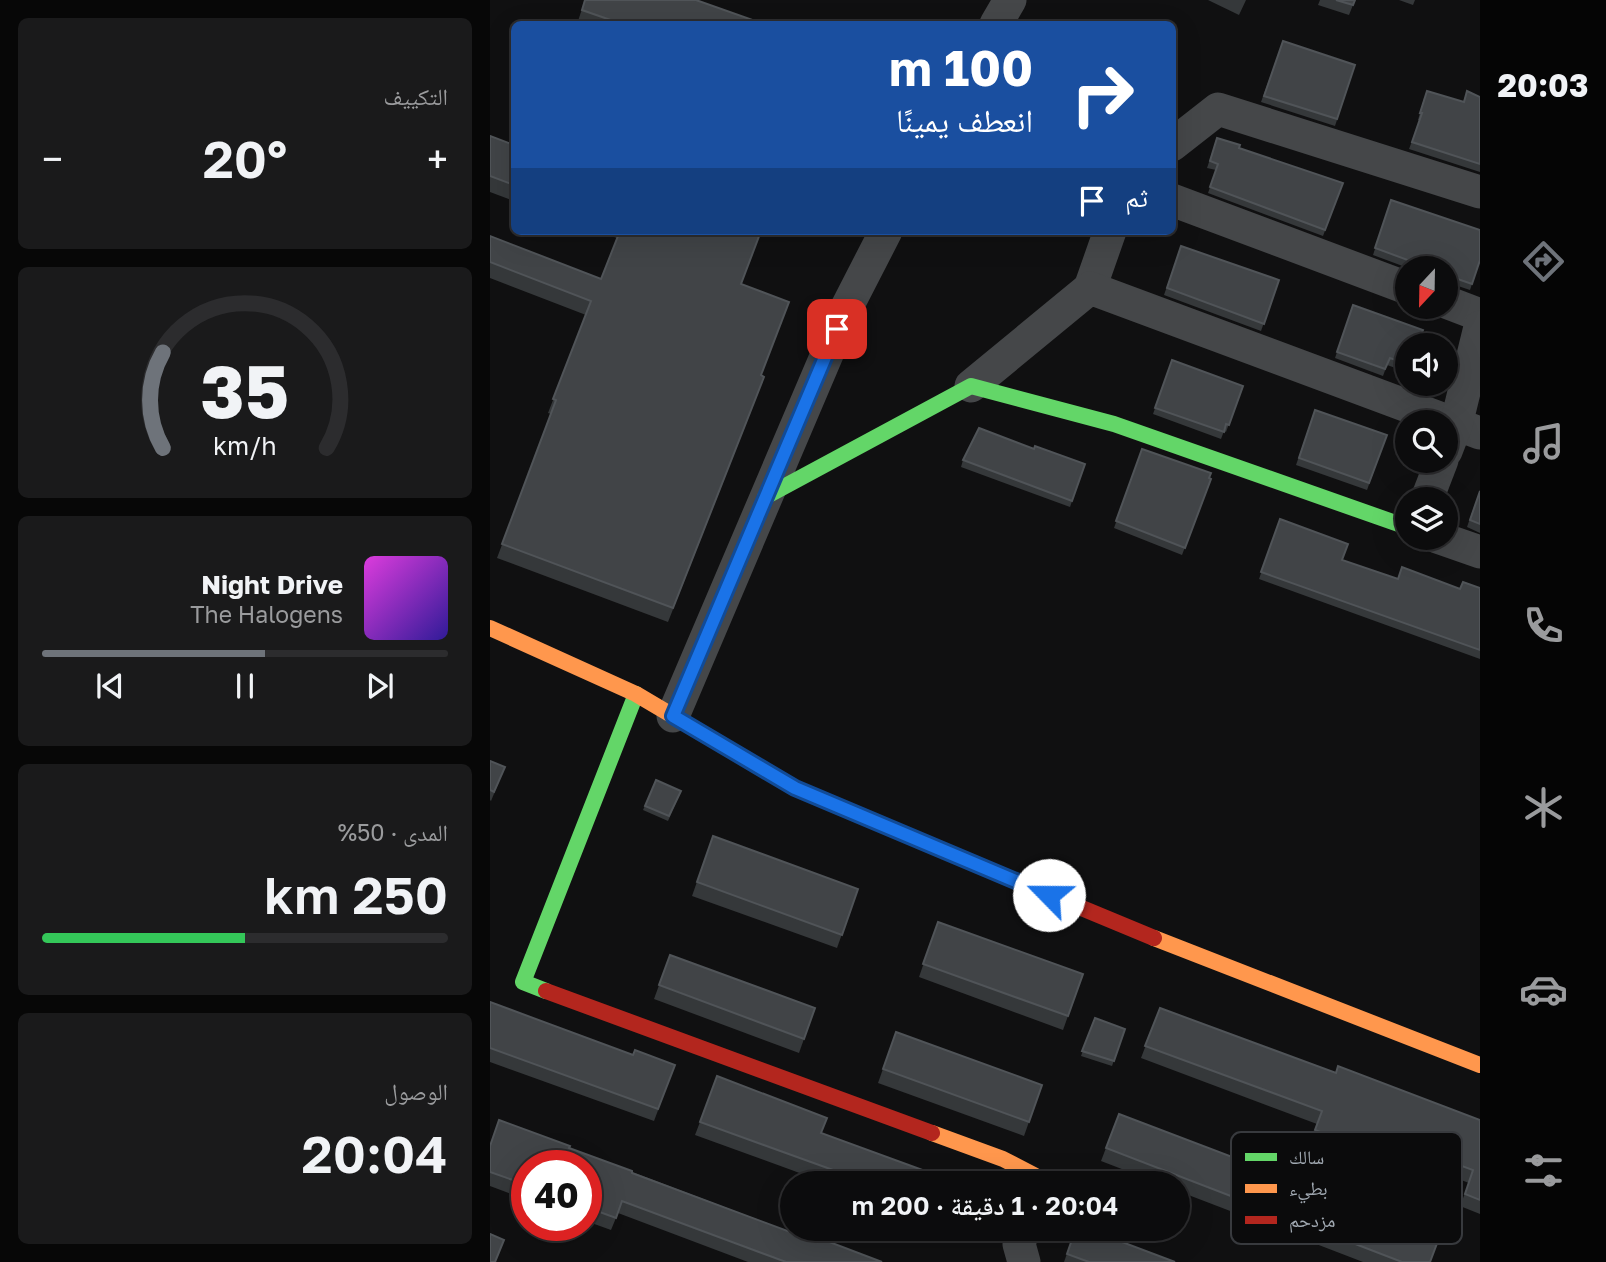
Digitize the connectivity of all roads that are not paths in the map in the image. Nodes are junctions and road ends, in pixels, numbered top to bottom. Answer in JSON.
{"nodes":[{"id":1,"x":1010,"y":0,"type":"edge"},
{"id":2,"x":998,"y":21,"type":"edge"},
{"id":3,"x":1176,"y":142,"type":"edge"},
{"id":4,"x":1480,"y":192,"type":"edge"},
{"id":5,"x":1176,"y":201,"type":"edge"},
{"id":6,"x":884,"y":235,"type":"edge"},
{"id":7,"x":1109,"y":235,"type":"edge"},
{"id":8,"x":1395,"y":284,"type":"edge"},
{"id":9,"x":1090,"y":288,"type":"junction"},
{"id":10,"x":1458,"y":307,"type":"edge"},
{"id":11,"x":1480,"y":315,"type":"edge"},
{"id":12,"x":1480,"y":327,"type":"edge"},
{"id":13,"x":971,"y":386,"type":"junction"},
{"id":14,"x":1460,"y":436,"type":"edge"},
{"id":15,"x":765,"y":497,"type":"junction"},
{"id":16,"x":1395,"y":523,"type":"edge"},
{"id":17,"x":1458,"y":544,"type":"edge"},
{"id":18,"x":1480,"y":552,"type":"edge"},
{"id":19,"x":490,"y":628,"type":"edge"},
{"id":20,"x":636,"y":694,"type":"junction"},
{"id":21,"x":673,"y":716,"type":"junction"},
{"id":22,"x":1480,"y":1065,"type":"edge"},
{"id":23,"x":1026,"y":1171,"type":"edge"},
{"id":24,"x":1019,"y":1241,"type":"edge"},
{"id":25,"x":1024,"y":1262,"type":"edge"}],
"edges":[{"from":1,"to":2,"type":"street"},
{"from":3,"to":4,"type":"street"},
{"from":5,"to":8,"type":"street"},
{"from":6,"to":15,"type":"street"},
{"from":7,"to":9,"type":"street"},
{"from":9,"to":13,"type":"street"},
{"from":9,"to":14,"type":"street"},
{"from":10,"to":11,"type":"street"},
{"from":12,"to":14,"type":"street"},
{"from":13,"to":15,"type":"street"},
{"from":13,"to":16,"type":"street"},
{"from":15,"to":21,"type":"street"},
{"from":17,"to":18,"type":"street"},
{"from":19,"to":20,"type":"street"},
{"from":20,"to":21,"type":"street"},
{"from":20,"to":23,"type":"street"},
{"from":21,"to":22,"type":"street"},
{"from":24,"to":25,"type":"street"}]}
